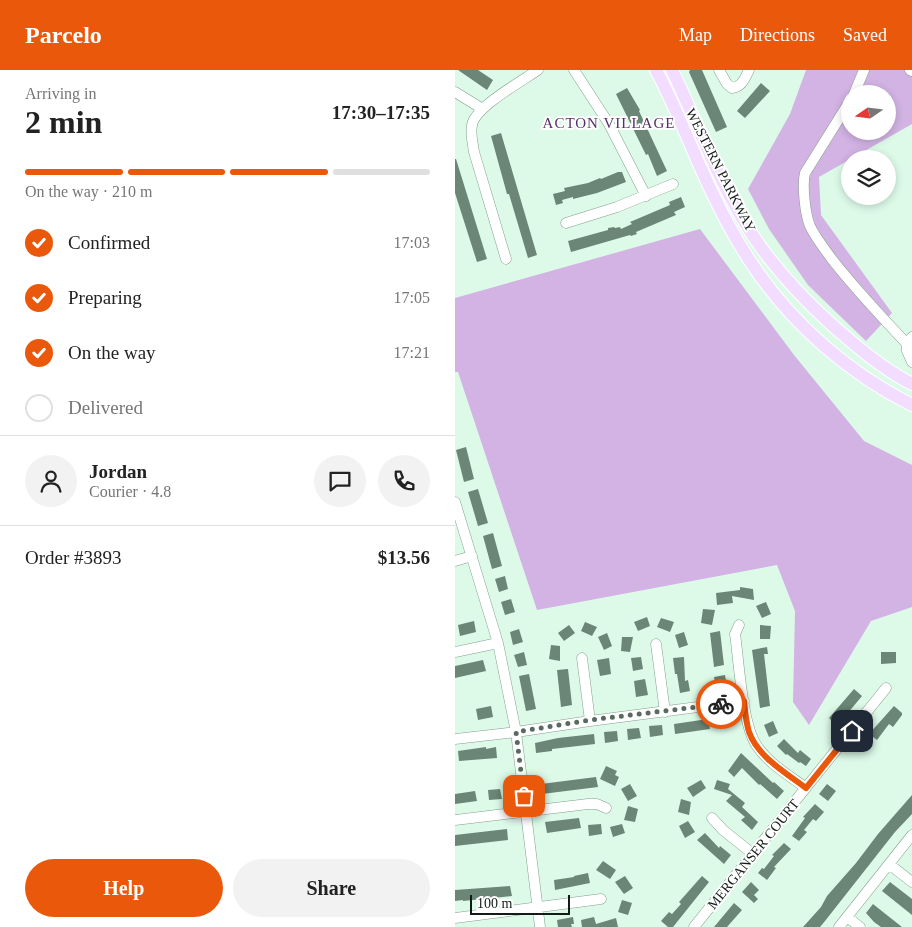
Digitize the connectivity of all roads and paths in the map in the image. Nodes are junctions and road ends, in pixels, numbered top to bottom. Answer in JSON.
{"nodes":[{"id":1,"x":538,"y":70,"type":"edge"},
{"id":2,"x":574,"y":70,"type":"edge"},
{"id":3,"x":656,"y":70,"type":"edge"},
{"id":4,"x":672,"y":70,"type":"edge"},
{"id":5,"x":719,"y":70,"type":"edge"},
{"id":6,"x":749,"y":70,"type":"edge"},
{"id":7,"x":864,"y":70,"type":"edge"},
{"id":8,"x":858,"y":85,"type":"edge"},
{"id":9,"x":455,"y":92,"type":"edge"},
{"id":10,"x":481,"y":108,"type":"junction"},
{"id":11,"x":841,"y":115,"type":"edge"},
{"id":12,"x":673,"y":184,"type":"dead end"},
{"id":13,"x":646,"y":196,"type":"junction"},
{"id":14,"x":567,"y":223,"type":"dead end"},
{"id":15,"x":507,"y":259,"type":"dead end"},
{"id":16,"x":909,"y":340,"type":"edge"},
{"id":17,"x":912,"y":362,"type":"edge"},
{"id":18,"x":912,"y":384,"type":"edge"},
{"id":19,"x":912,"y":405,"type":"edge"},
{"id":20,"x":455,"y":502,"type":"edge"},
{"id":21,"x":472,"y":556,"type":"junction"},
{"id":22,"x":455,"y":561,"type":"edge"},
{"id":23,"x":739,"y":625,"type":"dead end"},
{"id":24,"x":498,"y":643,"type":"junction"},
{"id":25,"x":656,"y":644,"type":"dead end"},
{"id":26,"x":455,"y":652,"type":"edge"},
{"id":27,"x":582,"y":658,"type":"dead end"},
{"id":28,"x":886,"y":688,"type":"dead end"},
{"id":29,"x":744,"y":701,"type":"junction"},
{"id":30,"x":665,"y":712,"type":"junction"},
{"id":31,"x":590,"y":720,"type":"junction"},
{"id":32,"x":516,"y":732,"type":"junction"},
{"id":33,"x":455,"y":739,"type":"edge"},
{"id":34,"x":806,"y":788,"type":"junction"},
{"id":35,"x":606,"y":808,"type":"dead end"},
{"id":36,"x":526,"y":812,"type":"junction"},
{"id":37,"x":712,"y":818,"type":"dead end"},
{"id":38,"x":455,"y":820,"type":"edge"},
{"id":39,"x":912,"y":835,"type":"edge"},
{"id":40,"x":753,"y":854,"type":"junction"},
{"id":41,"x":889,"y":864,"type":"junction"},
{"id":42,"x":912,"y":882,"type":"edge"},
{"id":43,"x":601,"y":899,"type":"dead end"},
{"id":44,"x":538,"y":907,"type":"junction"},
{"id":45,"x":847,"y":917,"type":"junction"},
{"id":46,"x":455,"y":918,"type":"edge"},
{"id":47,"x":540,"y":927,"type":"edge"},
{"id":48,"x":694,"y":927,"type":"edge"},
{"id":49,"x":839,"y":927,"type":"edge"},
{"id":50,"x":859,"y":927,"type":"edge"}],
"edges":[{"from":1,"to":10,"type":"street"},
{"from":2,"to":13,"type":"street"},
{"from":3,"to":19,"type":"main road","name":"WESTERN PARKWAY"},
{"from":4,"to":18,"type":"main road","name":"WESTERN PARKWAY"},
{"from":5,"to":6,"type":"street"},
{"from":7,"to":8,"type":"street"},
{"from":9,"to":10,"type":"street"},
{"from":10,"to":15,"type":"street"},
{"from":11,"to":16,"type":"street"},
{"from":12,"to":13,"type":"street"},
{"from":13,"to":14,"type":"street"},
{"from":16,"to":17,"type":"street"},
{"from":20,"to":21,"type":"street"},
{"from":21,"to":22,"type":"street"},
{"from":21,"to":24,"type":"street"},
{"from":23,"to":29,"type":"street"},
{"from":24,"to":26,"type":"street"},
{"from":24,"to":32,"type":"street"},
{"from":25,"to":30,"type":"street"},
{"from":27,"to":31,"type":"street"},
{"from":28,"to":34,"type":"street","name":"MERGANSER COURT"},
{"from":29,"to":30,"type":"street"},
{"from":29,"to":34,"type":"street"},
{"from":30,"to":31,"type":"street"},
{"from":31,"to":32,"type":"street"},
{"from":32,"to":33,"type":"street"},
{"from":32,"to":36,"type":"street"},
{"from":34,"to":40,"type":"street","name":"MERGANSER COURT"},
{"from":35,"to":36,"type":"street"},
{"from":36,"to":38,"type":"street"},
{"from":36,"to":44,"type":"street"},
{"from":37,"to":40,"type":"street"},
{"from":39,"to":41,"type":"street"},
{"from":40,"to":48,"type":"street","name":"MERGANSER COURT"},
{"from":41,"to":42,"type":"street"},
{"from":41,"to":45,"type":"street"},
{"from":43,"to":44,"type":"street"},
{"from":44,"to":46,"type":"street"},
{"from":44,"to":47,"type":"street"},
{"from":45,"to":49,"type":"street"},
{"from":45,"to":50,"type":"street"}]}
